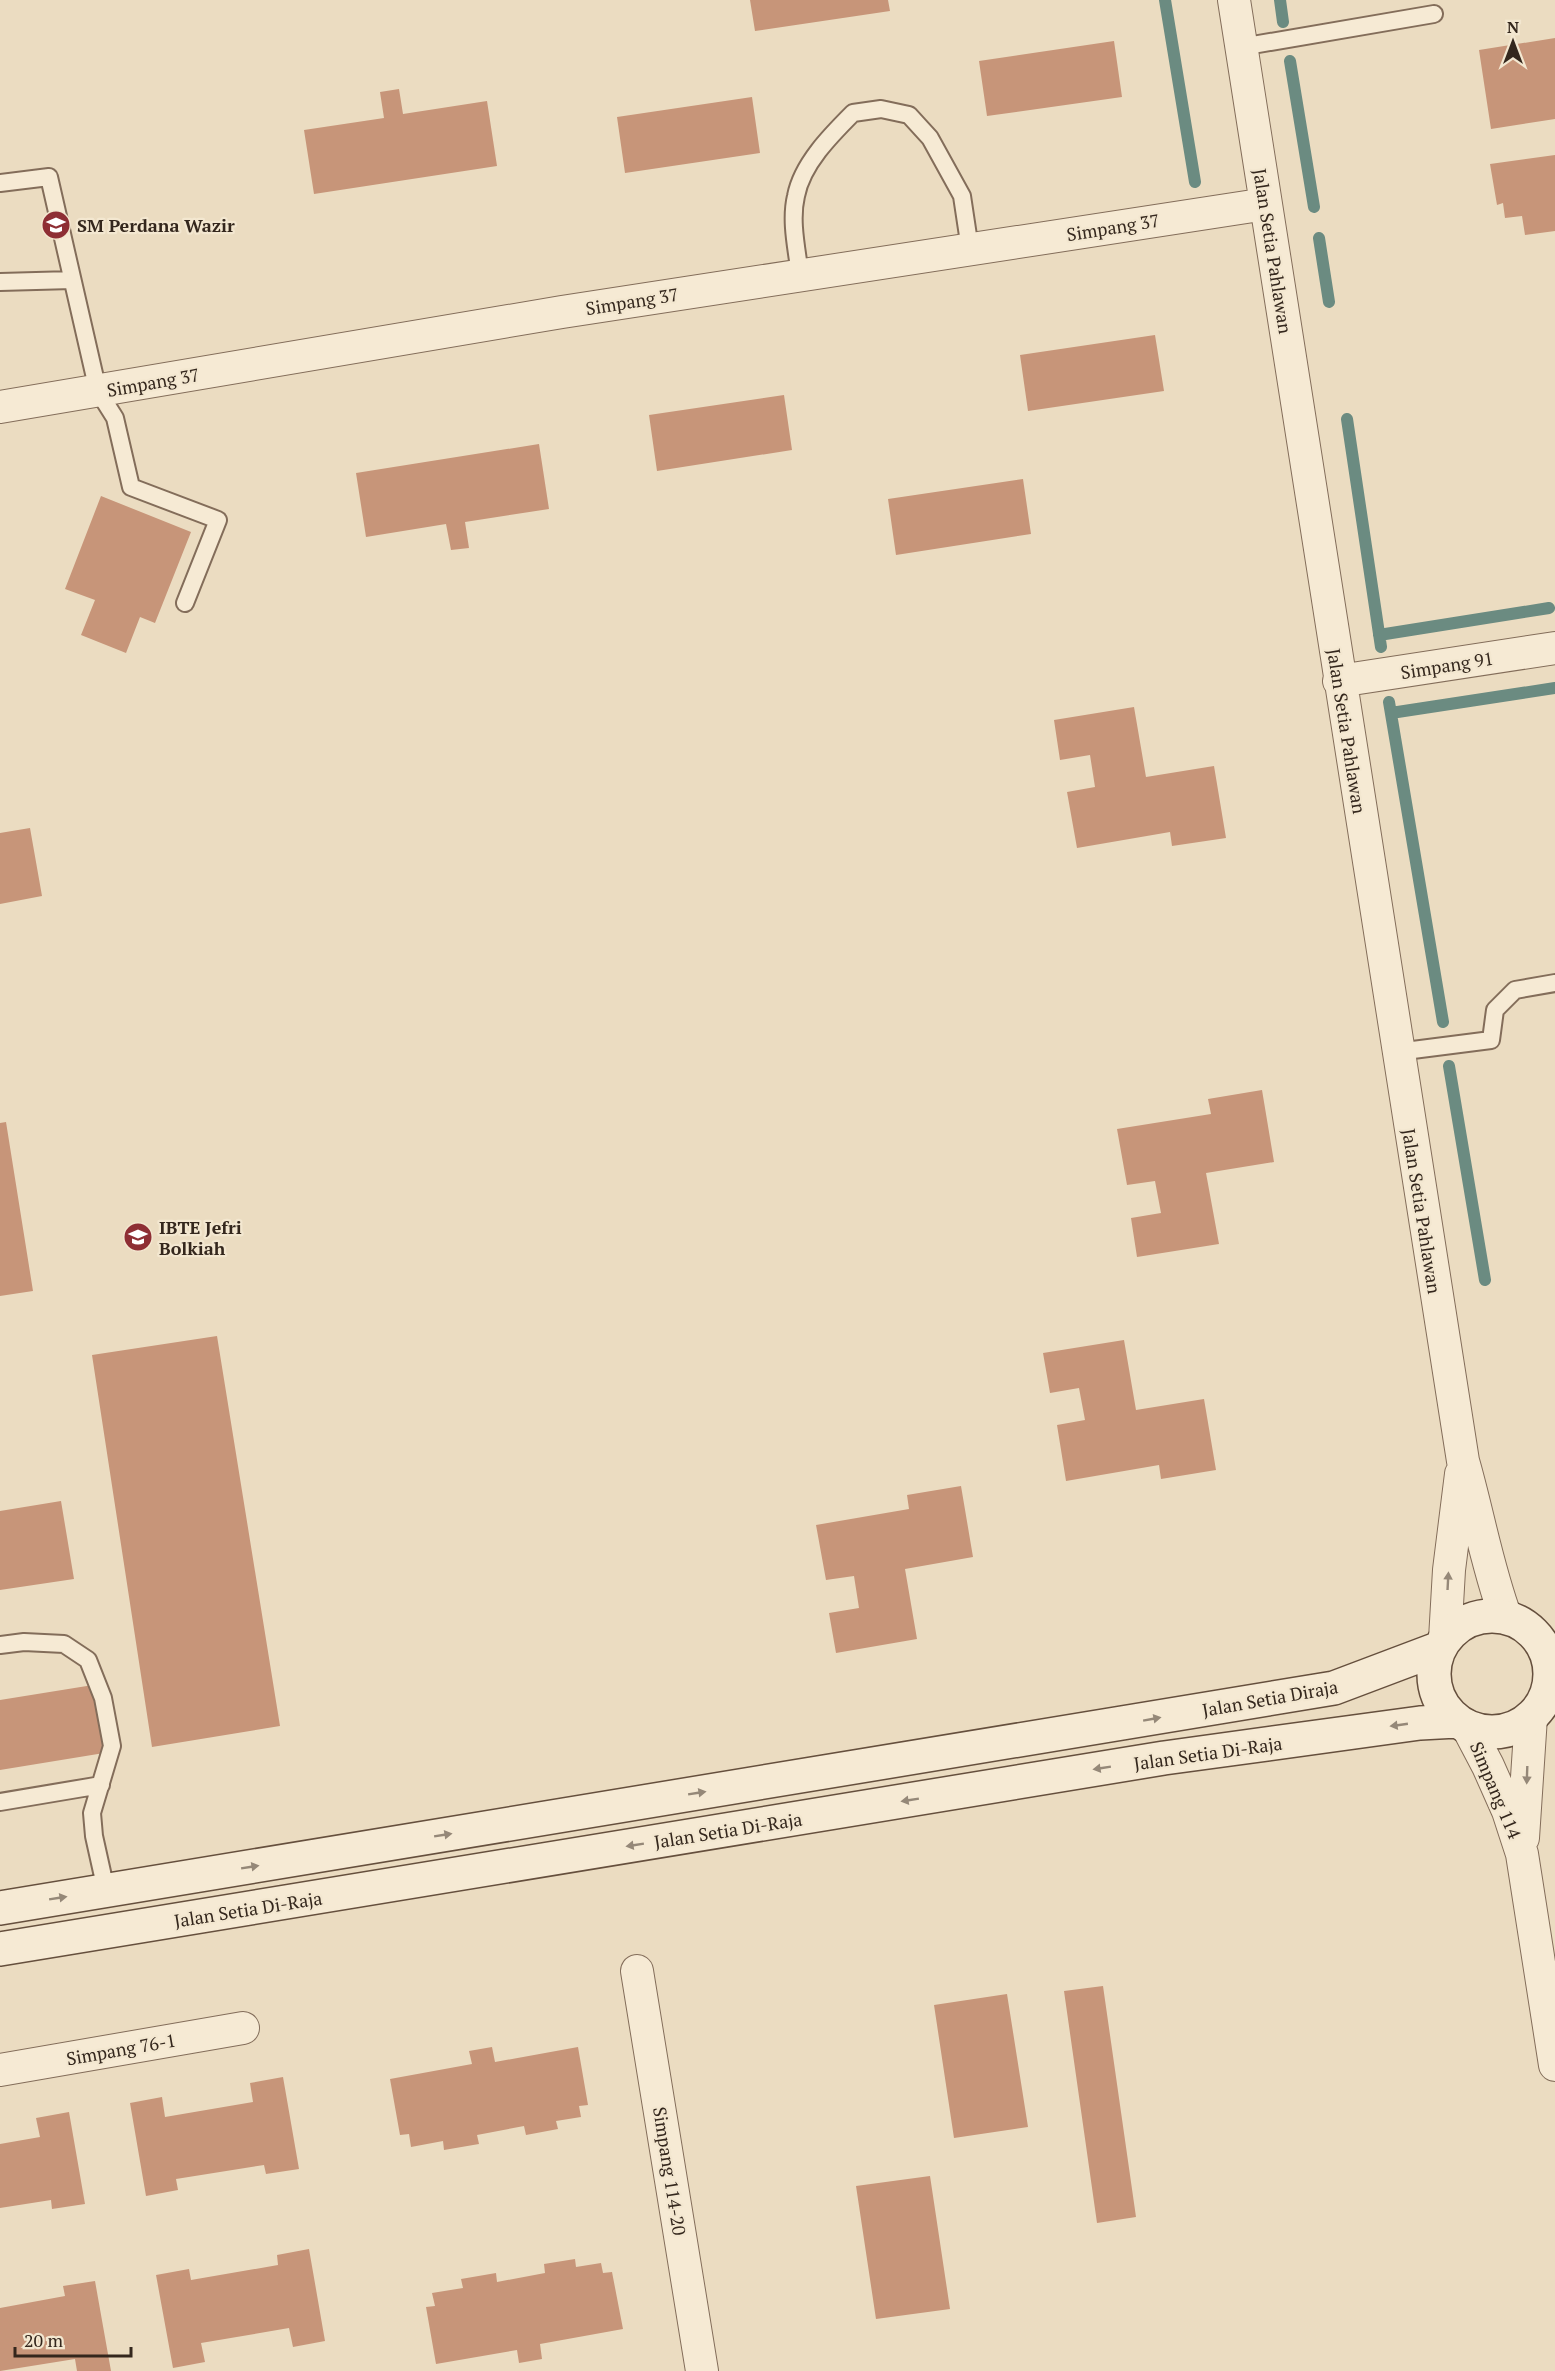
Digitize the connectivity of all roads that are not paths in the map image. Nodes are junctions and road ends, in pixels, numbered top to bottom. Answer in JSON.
{"nodes":[{"id":1,"x":1234,"y":0,"type":"edge"},
{"id":2,"x":1434,"y":14,"type":"dead end"},
{"id":3,"x":1241,"y":47,"type":"junction"},
{"id":4,"x":0,"y":183,"type":"edge"},
{"id":5,"x":1266,"y":204,"type":"junction"},
{"id":6,"x":970,"y":249,"type":"junction"},
{"id":7,"x":800,"y":275,"type":"junction"},
{"id":8,"x":72,"y":280,"type":"junction"},
{"id":9,"x":0,"y":282,"type":"edge"},
{"id":10,"x":98,"y":391,"type":"junction"},
{"id":11,"x":0,"y":407,"type":"edge"},
{"id":12,"x":185,"y":603,"type":"dead end"},
{"id":13,"x":1555,"y":648,"type":"edge"},
{"id":14,"x":1339,"y":681,"type":"junction"},
{"id":15,"x":1555,"y":983,"type":"edge"},
{"id":16,"x":1397,"y":1052,"type":"junction"},
{"id":17,"x":1462,"y":1461,"type":"junction"},
{"id":18,"x":1529,"y":1624,"type":"edge"},
{"id":19,"x":1442,"y":1644,"type":"junction"},
{"id":20,"x":0,"y":1646,"type":"edge"},
{"id":21,"x":1542,"y":1710,"type":"edge"},
{"id":22,"x":1462,"y":1724,"type":"junction"},
{"id":23,"x":101,"y":1785,"type":"junction"},
{"id":24,"x":0,"y":1802,"type":"edge"},
{"id":25,"x":1522,"y":1854,"type":"junction"},
{"id":26,"x":106,"y":1890,"type":"junction"},
{"id":27,"x":0,"y":1908,"type":"edge"},
{"id":28,"x":0,"y":1949,"type":"edge"},
{"id":29,"x":638,"y":1971,"type":"dead end"},
{"id":30,"x":243,"y":2028,"type":"dead end"},
{"id":31,"x":1555,"y":2065,"type":"edge"},
{"id":32,"x":0,"y":2070,"type":"edge"},
{"id":33,"x":702,"y":2371,"type":"edge"}],
"edges":[{"from":1,"to":3,"type":"street","name":"Jalan Setia Pahlawan"},
{"from":2,"to":3,"type":"lane"},
{"from":3,"to":5,"type":"street","name":"Jalan Setia Pahlawan"},
{"from":4,"to":8,"type":"lane"},
{"from":5,"to":6,"type":"street","name":"Simpang 37"},
{"from":5,"to":14,"type":"street","name":"Jalan Setia Pahlawan"},
{"from":6,"to":7,"type":"street","name":"Simpang 37"},
{"from":6,"to":7,"type":"lane"},
{"from":7,"to":10,"type":"street","name":"Simpang 37"},
{"from":8,"to":9,"type":"lane"},
{"from":8,"to":10,"type":"lane"},
{"from":10,"to":11,"type":"street","name":"Simpang 37"},
{"from":10,"to":12,"type":"lane"},
{"from":13,"to":14,"type":"street","name":"Simpang 91"},
{"from":14,"to":16,"type":"street","name":"Jalan Setia Pahlawan"},
{"from":15,"to":16,"type":"lane"},
{"from":16,"to":17,"type":"street","name":"Jalan Setia Pahlawan"},
{"from":17,"to":18,"type":"street","name":"Jalan Setia Pahlawan"},
{"from":19,"to":17,"type":"street","name":"Jalan Setia Pahlawan","one_way":true},
{"from":18,"to":19,"type":"main road"},
{"from":18,"to":21,"type":"main road"},
{"from":19,"to":22,"type":"main road"},
{"from":26,"to":19,"type":"main road","name":"Jalan Setia Diraja","one_way":true},
{"from":20,"to":23,"type":"lane"},
{"from":21,"to":22,"type":"main road"},
{"from":21,"to":25,"type":"street","name":"Simpang 114","one_way":true},
{"from":22,"to":25,"type":"street","name":"Simpang 114"},
{"from":22,"to":28,"type":"main road","name":"Jalan Setia Di-Raja","one_way":true},
{"from":23,"to":24,"type":"lane"},
{"from":23,"to":26,"type":"lane"},
{"from":25,"to":31,"type":"street","name":"Simpang 114"},
{"from":27,"to":26,"type":"main road","one_way":true},
{"from":29,"to":33,"type":"street","name":"Simpang 114-20"},
{"from":30,"to":32,"type":"street","name":"Simpang 76-1"}]}
